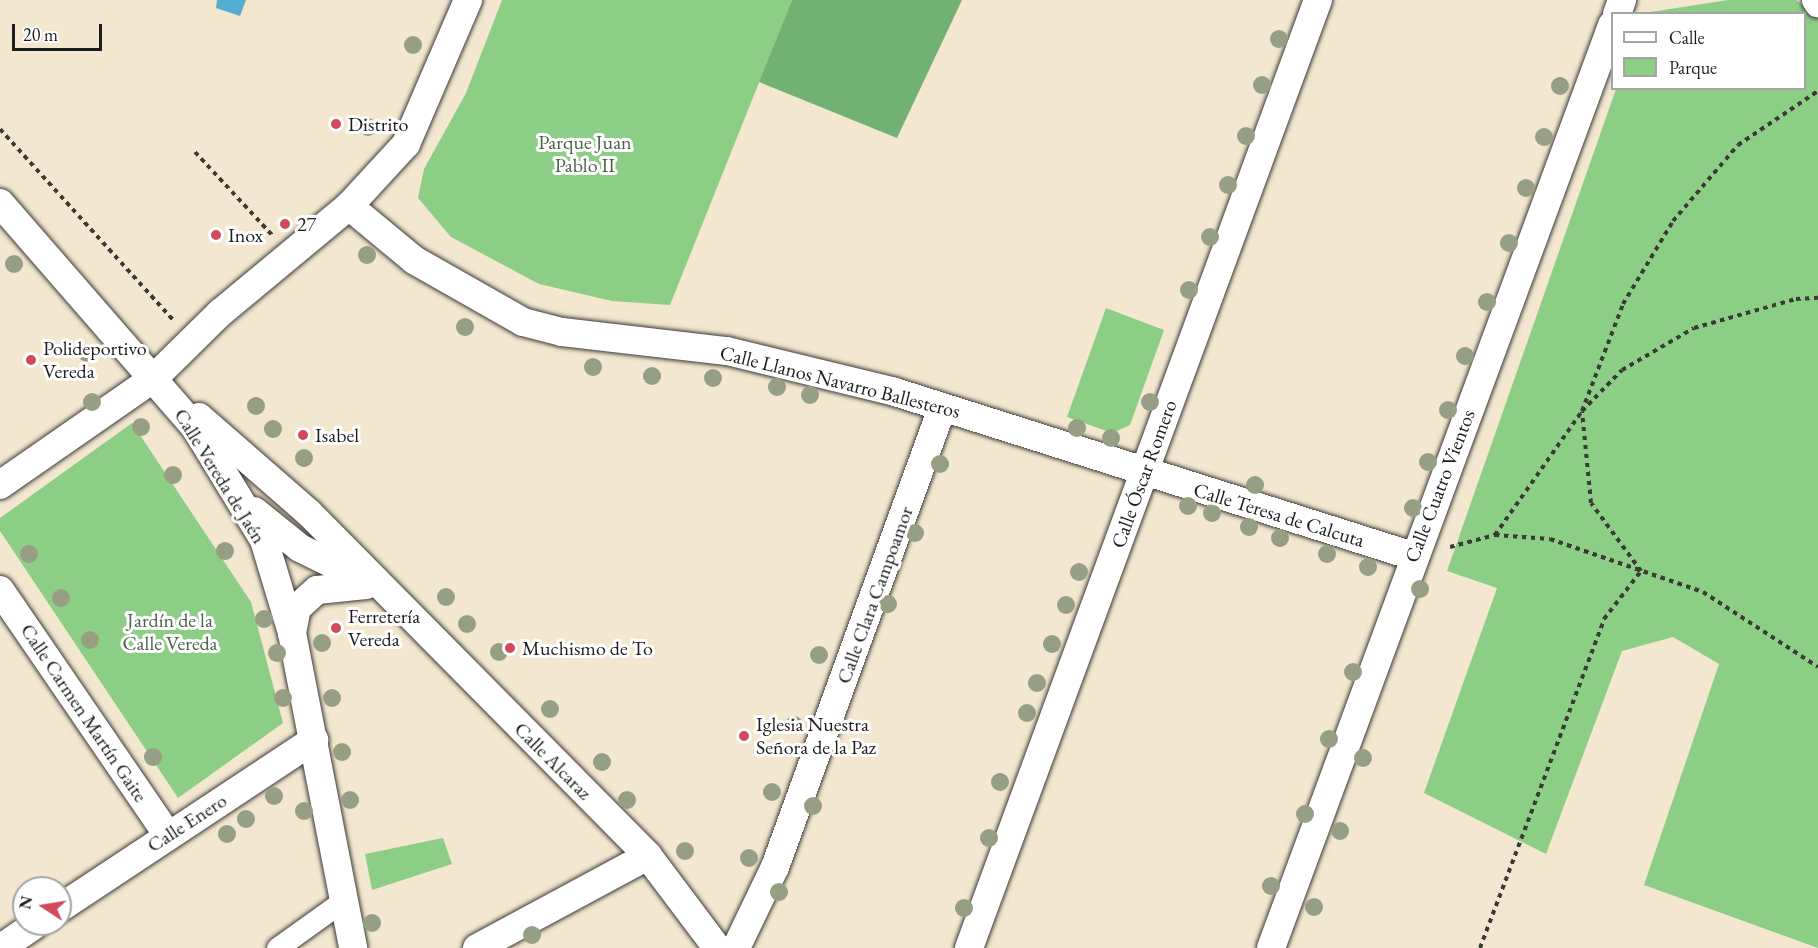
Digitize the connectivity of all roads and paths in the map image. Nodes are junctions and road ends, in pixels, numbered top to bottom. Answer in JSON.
{"nodes":[{"id":1,"x":468,"y":0,"type":"edge"},
{"id":2,"x":1318,"y":0,"type":"edge"},
{"id":3,"x":1611,"y":28,"type":"edge"},
{"id":4,"x":1818,"y":91,"type":"edge"},
{"id":5,"x":0,"y":129,"type":"edge"},
{"id":6,"x":195,"y":152,"type":"dead end"},
{"id":7,"x":0,"y":203,"type":"edge"},
{"id":8,"x":349,"y":206,"type":"junction"},
{"id":9,"x":291,"y":255,"type":"junction"},
{"id":10,"x":1818,"y":298,"type":"edge"},
{"id":11,"x":191,"y":340,"type":"junction"},
{"id":12,"x":154,"y":378,"type":"junction"},
{"id":13,"x":942,"y":407,"type":"junction"},
{"id":14,"x":1582,"y":411,"type":"junction"},
{"id":15,"x":1145,"y":470,"type":"junction"},
{"id":16,"x":0,"y":485,"type":"edge"},
{"id":17,"x":238,"y":498,"type":"junction"},
{"id":18,"x":1495,"y":536,"type":"junction"},
{"id":19,"x":1413,"y":556,"type":"junction"},
{"id":20,"x":1641,"y":571,"type":"junction"},
{"id":21,"x":377,"y":585,"type":"junction"},
{"id":22,"x":0,"y":590,"type":"edge"},
{"id":23,"x":292,"y":633,"type":"junction"},
{"id":24,"x":1818,"y":667,"type":"edge"},
{"id":25,"x":314,"y":740,"type":"junction"},
{"id":26,"x":168,"y":835,"type":"junction"},
{"id":27,"x":648,"y":856,"type":"junction"},
{"id":28,"x":72,"y":900,"type":"edge"},
{"id":29,"x":344,"y":900,"type":"junction"},
{"id":30,"x":26,"y":936,"type":"edge"},
{"id":31,"x":1,"y":948,"type":"edge"},
{"id":32,"x":277,"y":948,"type":"edge"},
{"id":33,"x":353,"y":948,"type":"edge"},
{"id":34,"x":477,"y":948,"type":"edge"},
{"id":35,"x":717,"y":948,"type":"edge"},
{"id":36,"x":736,"y":948,"type":"edge"},
{"id":37,"x":969,"y":948,"type":"edge"},
{"id":38,"x":1271,"y":948,"type":"edge"},
{"id":39,"x":1480,"y":948,"type":"edge"}],
"edges":[{"from":1,"to":8,"type":"street"},
{"from":2,"to":15,"type":"street","name":"Calle Óscar Romero"},
{"from":3,"to":19,"type":"street","name":"Calle Cuatro Vientos"},
{"from":4,"to":14,"type":"path"},
{"from":5,"to":11,"type":"path"},
{"from":6,"to":9,"type":"path"},
{"from":7,"to":12,"type":"street","name":"Calle Vereda de Jaén"},
{"from":8,"to":9,"type":"street"},
{"from":8,"to":13,"type":"street","name":"Calle Llanos Navarro Ballesteros"},
{"from":9,"to":11,"type":"street"},
{"from":10,"to":14,"type":"path"},
{"from":11,"to":12,"type":"street"},
{"from":12,"to":16,"type":"street"},
{"from":12,"to":17,"type":"street","name":"Calle Vereda de Jaén"},
{"from":12,"to":21,"type":"street","name":"Calle Alcaraz"},
{"from":13,"to":15,"type":"street","name":"Calle Llanos Navarro Ballesteros"},
{"from":13,"to":36,"type":"street","name":"Calle Clara Campoamor"},
{"from":14,"to":18,"type":"path"},
{"from":14,"to":20,"type":"path"},
{"from":15,"to":19,"type":"street","name":"Calle Teresa de Calcuta"},
{"from":15,"to":37,"type":"street","name":"Calle Óscar Romero"},
{"from":17,"to":21,"type":"street","name":"Calle Alcaraz"},
{"from":17,"to":23,"type":"street","name":"Calle Vereda de Jaén"},
{"from":18,"to":19,"type":"path"},
{"from":18,"to":20,"type":"path"},
{"from":19,"to":38,"type":"street","name":"Calle Cuatro Vientos"},
{"from":20,"to":24,"type":"path"},
{"from":20,"to":39,"type":"path"},
{"from":21,"to":23,"type":"street"},
{"from":21,"to":27,"type":"street","name":"Calle Alcaraz"},
{"from":22,"to":26,"type":"street","name":"Calle Carmen Martín Gaite"},
{"from":23,"to":25,"type":"street","name":"Calle Vereda de Jaén"},
{"from":25,"to":26,"type":"street","name":"Calle Enero"},
{"from":25,"to":29,"type":"street","name":"Calle Vereda de Jaén"},
{"from":26,"to":28,"type":"street","name":"Calle Enero"},
{"from":27,"to":34,"type":"street"},
{"from":27,"to":35,"type":"street","name":"Calle Alcaraz"},
{"from":29,"to":32,"type":"street"},
{"from":29,"to":33,"type":"street","name":"Calle Vereda de Jaén"},
{"from":30,"to":31,"type":"street"}]}
